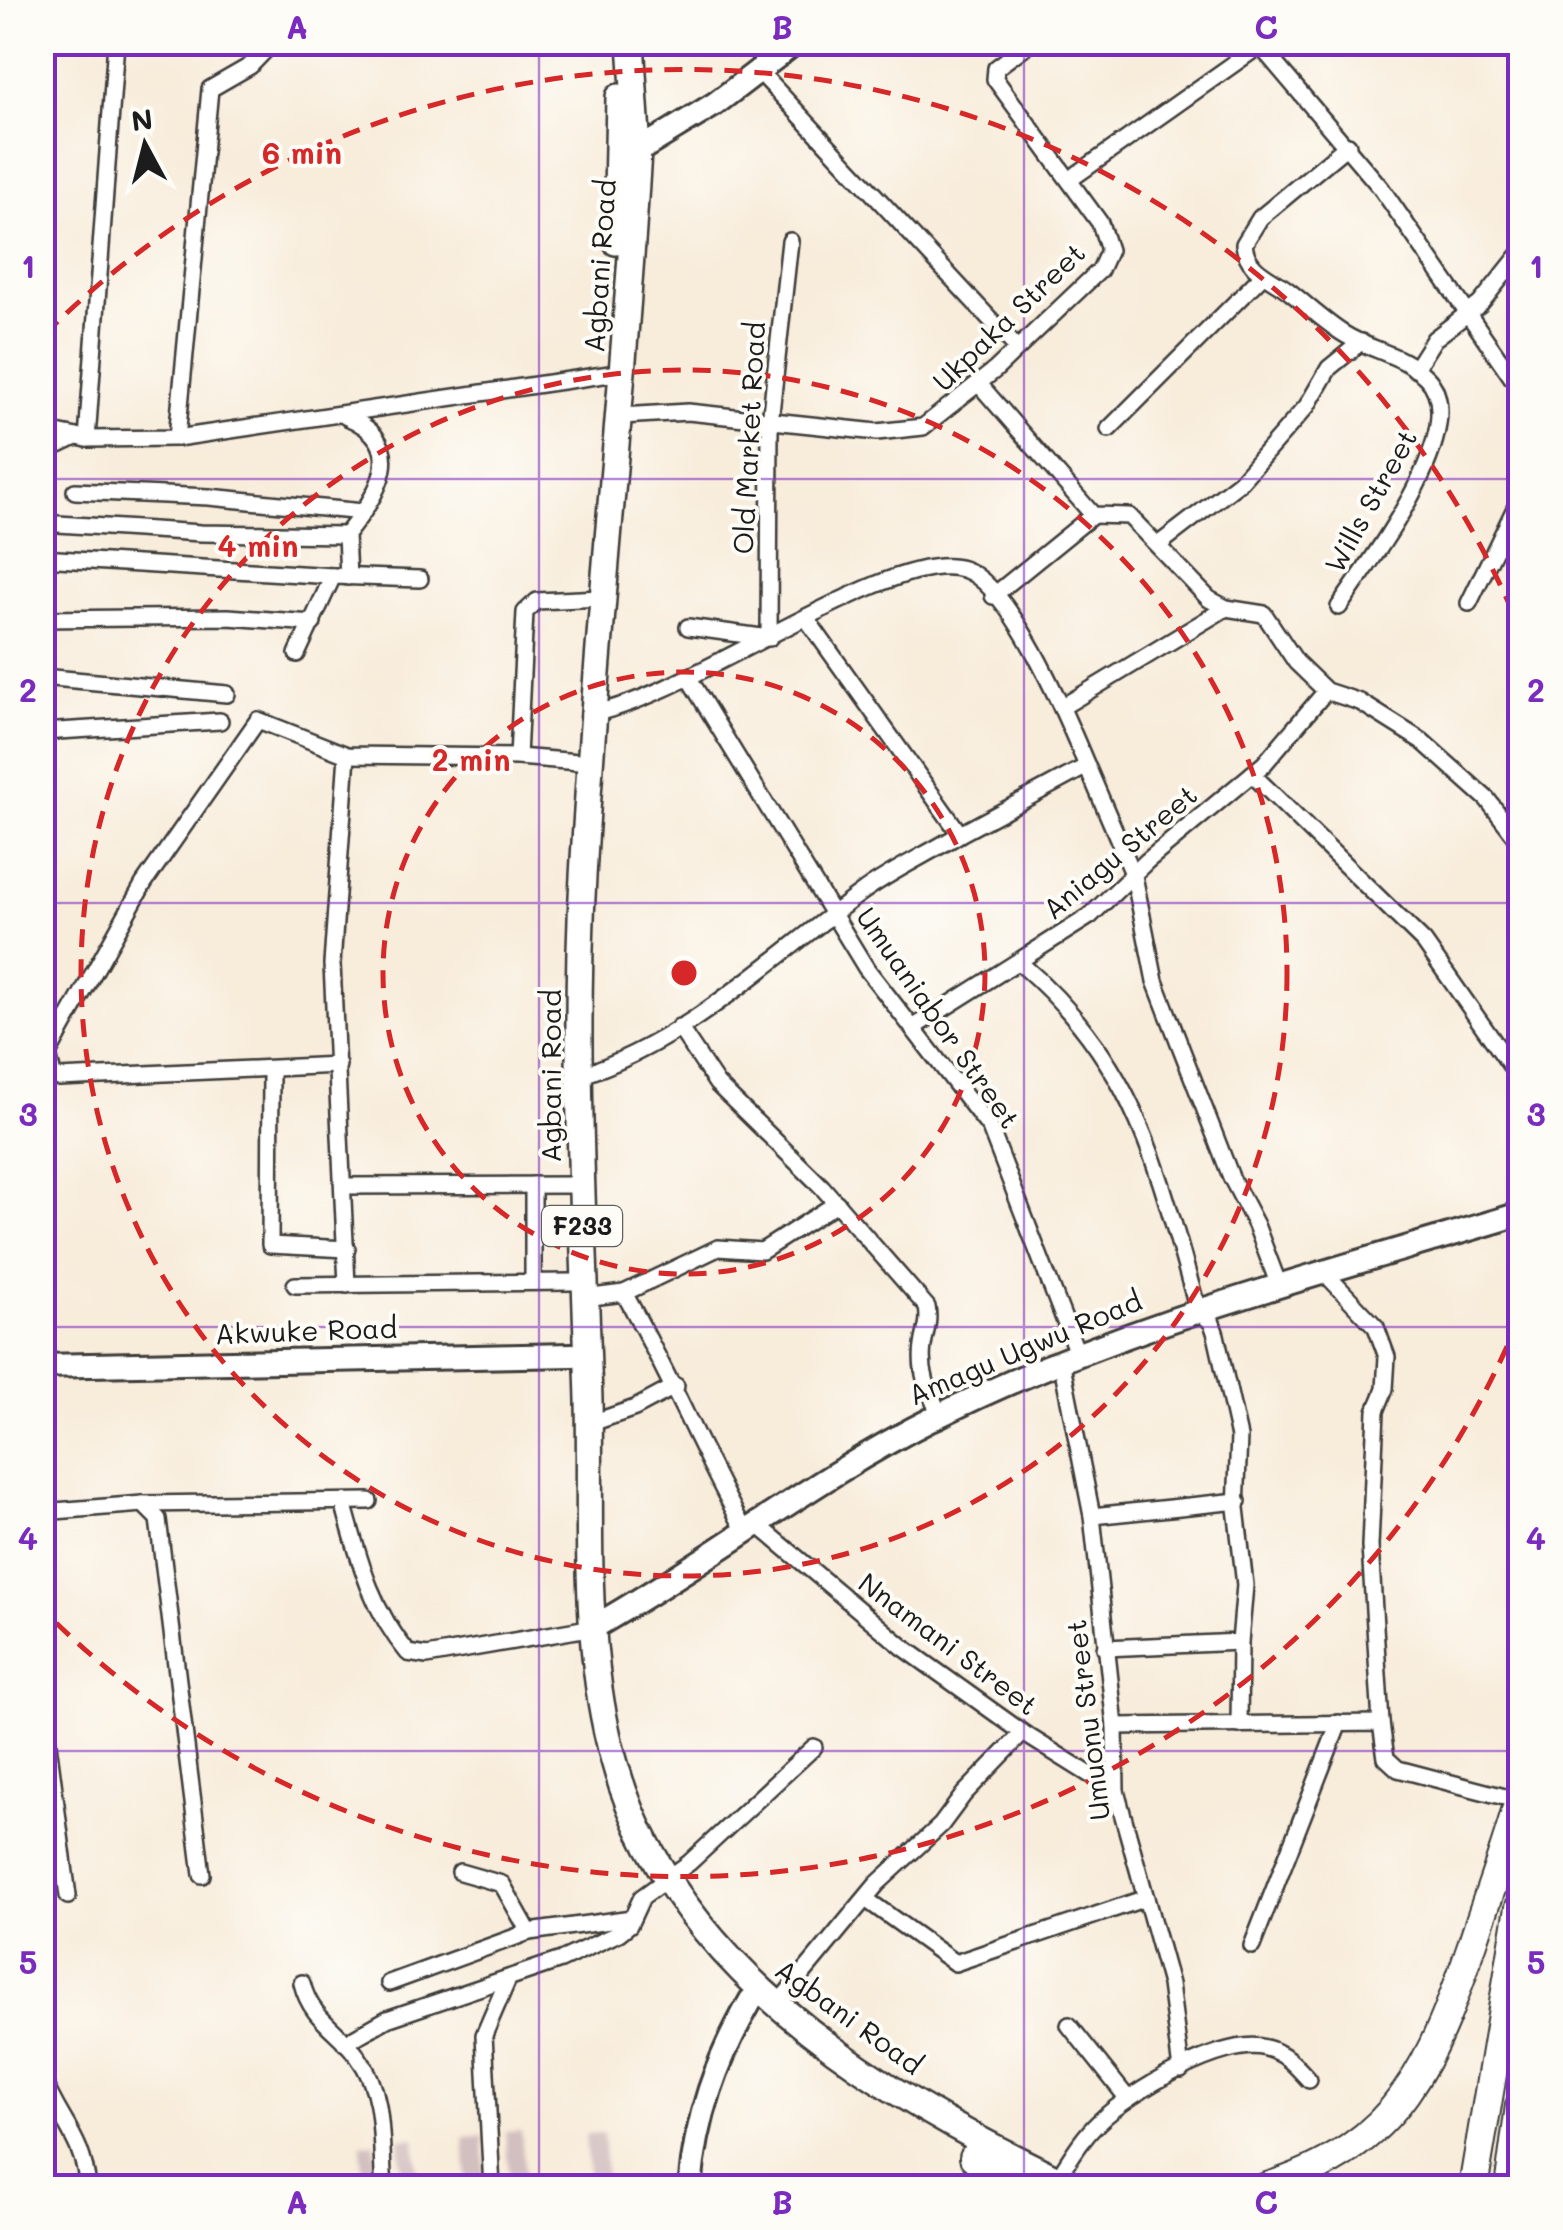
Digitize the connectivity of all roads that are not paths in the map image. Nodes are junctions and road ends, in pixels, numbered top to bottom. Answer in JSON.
{"nodes":[{"id":1,"x":116,"y":42,"type":"edge"},
{"id":2,"x":272,"y":42,"type":"edge"},
{"id":3,"x":618,"y":42,"type":"edge"},
{"id":4,"x":630,"y":42,"type":"edge"},
{"id":5,"x":796,"y":42,"type":"edge"},
{"id":6,"x":1031,"y":42,"type":"edge"},
{"id":7,"x":1258,"y":44,"type":"edge"},
{"id":8,"x":758,"y":70,"type":"junction"},
{"id":9,"x":1348,"y":145,"type":"junction"},
{"id":10,"x":628,"y":151,"type":"junction"},
{"id":11,"x":1069,"y":180,"type":"junction"},
{"id":12,"x":790,"y":241,"type":"dead end"},
{"id":13,"x":1520,"y":254,"type":"edge"},
{"id":14,"x":1262,"y":276,"type":"junction"},
{"id":15,"x":1467,"y":314,"type":"junction"},
{"id":16,"x":1361,"y":342,"type":"junction"},
{"id":17,"x":1017,"y":348,"type":"junction"},
{"id":18,"x":1415,"y":368,"type":"junction"},
{"id":19,"x":617,"y":376,"type":"junction"},
{"id":20,"x":979,"y":384,"type":"junction"},
{"id":21,"x":1520,"y":389,"type":"edge"},
{"id":22,"x":345,"y":416,"type":"junction"},
{"id":23,"x":621,"y":416,"type":"junction"},
{"id":24,"x":770,"y":422,"type":"junction"},
{"id":25,"x":1109,"y":429,"type":"dead end"},
{"id":26,"x":42,"y":430,"type":"edge"},
{"id":27,"x":82,"y":438,"type":"junction"},
{"id":28,"x":177,"y":438,"type":"junction"},
{"id":29,"x":42,"y":453,"type":"edge"},
{"id":30,"x":75,"y":491,"type":"dead end"},
{"id":31,"x":1519,"y":500,"type":"edge"},
{"id":32,"x":364,"y":512,"type":"junction"},
{"id":33,"x":1093,"y":515,"type":"junction"},
{"id":34,"x":42,"y":523,"type":"edge"},
{"id":35,"x":346,"y":535,"type":"junction"},
{"id":36,"x":1158,"y":545,"type":"junction"},
{"id":37,"x":42,"y":558,"type":"edge"},
{"id":38,"x":340,"y":576,"type":"junction"},
{"id":39,"x":420,"y":579,"type":"dead end"},
{"id":40,"x":596,"y":596,"type":"junction"},
{"id":41,"x":993,"y":596,"type":"junction"},
{"id":42,"x":1469,"y":603,"type":"dead end"},
{"id":43,"x":1226,"y":608,"type":"junction"},
{"id":44,"x":1338,"y":608,"type":"dead end"},
{"id":45,"x":806,"y":618,"type":"junction"},
{"id":46,"x":42,"y":619,"type":"edge"},
{"id":47,"x":313,"y":623,"type":"junction"},
{"id":48,"x":688,"y":628,"type":"dead end"},
{"id":49,"x":769,"y":638,"type":"junction"},
{"id":50,"x":297,"y":654,"type":"dead end"},
{"id":51,"x":42,"y":677,"type":"edge"},
{"id":52,"x":690,"y":680,"type":"junction"},
{"id":53,"x":1326,"y":691,"type":"junction"},
{"id":54,"x":227,"y":694,"type":"dead end"},
{"id":55,"x":1062,"y":707,"type":"junction"},
{"id":56,"x":588,"y":715,"type":"junction"},
{"id":57,"x":220,"y":721,"type":"dead end"},
{"id":58,"x":42,"y":732,"type":"edge"},
{"id":59,"x":347,"y":754,"type":"junction"},
{"id":60,"x":518,"y":757,"type":"junction"},
{"id":61,"x":585,"y":762,"type":"junction"},
{"id":62,"x":1087,"y":766,"type":"junction"},
{"id":63,"x":1252,"y":774,"type":"junction"},
{"id":64,"x":960,"y":834,"type":"junction"},
{"id":65,"x":1520,"y":842,"type":"edge"},
{"id":66,"x":1134,"y":876,"type":"junction"},
{"id":67,"x":834,"y":915,"type":"junction"},
{"id":68,"x":1020,"y":963,"type":"junction"},
{"id":69,"x":914,"y":1027,"type":"junction"},
{"id":70,"x":679,"y":1028,"type":"junction"},
{"id":71,"x":338,"y":1065,"type":"junction"},
{"id":72,"x":272,"y":1071,"type":"junction"},
{"id":73,"x":579,"y":1076,"type":"junction"},
{"id":74,"x":1520,"y":1079,"type":"edge"},
{"id":75,"x":576,"y":1184,"type":"junction"},
{"id":76,"x":533,"y":1185,"type":"junction"},
{"id":77,"x":344,"y":1186,"type":"junction"},
{"id":78,"x":837,"y":1204,"type":"junction"},
{"id":79,"x":1520,"y":1214,"type":"edge"},
{"id":80,"x":346,"y":1248,"type":"junction"},
{"id":81,"x":1324,"y":1271,"type":"junction"},
{"id":82,"x":534,"y":1282,"type":"junction"},
{"id":83,"x":1278,"y":1284,"type":"junction"},
{"id":84,"x":348,"y":1285,"type":"junction"},
{"id":85,"x":295,"y":1286,"type":"dead end"},
{"id":86,"x":578,"y":1290,"type":"junction"},
{"id":87,"x":624,"y":1292,"type":"junction"},
{"id":88,"x":1198,"y":1310,"type":"junction"},
{"id":89,"x":580,"y":1356,"type":"junction"},
{"id":90,"x":1069,"y":1356,"type":"junction"},
{"id":91,"x":42,"y":1366,"type":"edge"},
{"id":92,"x":676,"y":1386,"type":"junction"},
{"id":93,"x":940,"y":1415,"type":"junction"},
{"id":94,"x":589,"y":1424,"type":"junction"},
{"id":95,"x":1238,"y":1500,"type":"junction"},
{"id":96,"x":369,"y":1501,"type":"dead end"},
{"id":97,"x":343,"y":1502,"type":"junction"},
{"id":98,"x":142,"y":1504,"type":"junction"},
{"id":99,"x":42,"y":1512,"type":"edge"},
{"id":100,"x":1092,"y":1516,"type":"junction"},
{"id":101,"x":752,"y":1528,"type":"junction"},
{"id":102,"x":587,"y":1629,"type":"junction"},
{"id":103,"x":1240,"y":1642,"type":"junction"},
{"id":104,"x":1105,"y":1648,"type":"junction"},
{"id":105,"x":42,"y":1698,"type":"edge"},
{"id":106,"x":1339,"y":1723,"type":"junction"},
{"id":107,"x":1381,"y":1723,"type":"junction"},
{"id":108,"x":1239,"y":1725,"type":"junction"},
{"id":109,"x":1115,"y":1726,"type":"junction"},
{"id":110,"x":1023,"y":1733,"type":"junction"},
{"id":111,"x":814,"y":1748,"type":"dead end"},
{"id":112,"x":1116,"y":1791,"type":"junction"},
{"id":113,"x":1520,"y":1799,"type":"edge"},
{"id":114,"x":460,"y":1872,"type":"dead end"},
{"id":115,"x":202,"y":1875,"type":"dead end"},
{"id":116,"x":660,"y":1882,"type":"junction"},
{"id":117,"x":68,"y":1896,"type":"dead end"},
{"id":118,"x":1146,"y":1898,"type":"junction"},
{"id":119,"x":866,"y":1900,"type":"junction"},
{"id":120,"x":1520,"y":1907,"type":"edge"},
{"id":121,"x":632,"y":1918,"type":"junction"},
{"id":122,"x":529,"y":1932,"type":"junction"},
{"id":123,"x":1252,"y":1946,"type":"dead end"},
{"id":124,"x":508,"y":1979,"type":"junction"},
{"id":125,"x":302,"y":1983,"type":"dead end"},
{"id":126,"x":389,"y":1983,"type":"dead end"},
{"id":127,"x":762,"y":1998,"type":"junction"},
{"id":128,"x":1069,"y":2026,"type":"dead end"},
{"id":129,"x":346,"y":2043,"type":"junction"},
{"id":130,"x":1181,"y":2070,"type":"junction"},
{"id":131,"x":1309,"y":2080,"type":"dead end"},
{"id":132,"x":44,"y":2085,"type":"edge"},
{"id":133,"x":1128,"y":2099,"type":"junction"},
{"id":134,"x":1520,"y":2106,"type":"edge"},
{"id":135,"x":49,"y":2112,"type":"edge"},
{"id":136,"x":974,"y":2157,"type":"junction"},
{"id":137,"x":1066,"y":2186,"type":"edge"},
{"id":138,"x":88,"y":2188,"type":"edge"},
{"id":139,"x":384,"y":2188,"type":"edge"},
{"id":140,"x":492,"y":2188,"type":"edge"},
{"id":141,"x":690,"y":2188,"type":"edge"},
{"id":142,"x":1012,"y":2188,"type":"edge"},
{"id":143,"x":1264,"y":2188,"type":"edge"},
{"id":144,"x":1473,"y":2188,"type":"edge"},
{"id":145,"x":1509,"y":2188,"type":"edge"}],
"edges":[{"from":1,"to":27,"type":"street"},
{"from":2,"to":28,"type":"street"},
{"from":3,"to":10,"type":"main road","name":"Agbani Road","number":"F233"},
{"from":4,"to":10,"type":"main road","name":"Agbani Road","number":"F233"},
{"from":5,"to":8,"type":"street"},
{"from":6,"to":11,"type":"street","name":"Ukpaka Street"},
{"from":7,"to":9,"type":"street"},
{"from":7,"to":11,"type":"street"},
{"from":8,"to":10,"type":"street"},
{"from":8,"to":17,"type":"street"},
{"from":9,"to":14,"type":"street"},
{"from":9,"to":15,"type":"street"},
{"from":10,"to":19,"type":"main road","name":"Agbani Road","number":"F233"},
{"from":11,"to":17,"type":"street","name":"Ukpaka Street"},
{"from":12,"to":24,"type":"street","name":"Old Market Road"},
{"from":13,"to":15,"type":"street"},
{"from":14,"to":16,"type":"street"},
{"from":14,"to":25,"type":"street"},
{"from":15,"to":18,"type":"street"},
{"from":15,"to":21,"type":"street"},
{"from":16,"to":18,"type":"street"},
{"from":16,"to":36,"type":"street"},
{"from":17,"to":20,"type":"street","name":"Ukpaka Street"},
{"from":18,"to":44,"type":"street","name":"Wills Street"},
{"from":19,"to":22,"type":"street"},
{"from":19,"to":23,"type":"main road","name":"Agbani Road","number":"F233"},
{"from":19,"to":40,"type":"main road","name":"Agbani Road","number":"F233"},
{"from":20,"to":24,"type":"street","name":"Ukpaka Street"},
{"from":20,"to":33,"type":"street"},
{"from":22,"to":28,"type":"street"},
{"from":22,"to":32,"type":"street"},
{"from":23,"to":24,"type":"street","name":"Ukpaka Street"},
{"from":23,"to":40,"type":"main road","name":"Agbani Road","number":"F233"},
{"from":24,"to":49,"type":"street","name":"Old Market Road"},
{"from":26,"to":27,"type":"street"},
{"from":27,"to":28,"type":"street"},
{"from":27,"to":29,"type":"street"},
{"from":30,"to":32,"type":"street"},
{"from":31,"to":42,"type":"street"},
{"from":32,"to":35,"type":"street"},
{"from":33,"to":36,"type":"street"},
{"from":33,"to":41,"type":"street"},
{"from":34,"to":35,"type":"street"},
{"from":35,"to":38,"type":"street"},
{"from":36,"to":43,"type":"street"},
{"from":37,"to":38,"type":"street"},
{"from":38,"to":39,"type":"street"},
{"from":38,"to":47,"type":"street"},
{"from":40,"to":56,"type":"main road","name":"Agbani Road","number":"F233"},
{"from":40,"to":60,"type":"street"},
{"from":41,"to":45,"type":"street"},
{"from":41,"to":55,"type":"street"},
{"from":43,"to":53,"type":"street"},
{"from":43,"to":55,"type":"street"},
{"from":45,"to":49,"type":"street"},
{"from":45,"to":64,"type":"street"},
{"from":46,"to":47,"type":"street"},
{"from":47,"to":50,"type":"street"},
{"from":48,"to":49,"type":"street"},
{"from":49,"to":52,"type":"street"},
{"from":51,"to":54,"type":"street"},
{"from":52,"to":56,"type":"street"},
{"from":52,"to":67,"type":"street","name":"Umuaniabor Street"},
{"from":53,"to":63,"type":"street","name":"Aniagu Street"},
{"from":53,"to":65,"type":"street"},
{"from":55,"to":62,"type":"street"},
{"from":56,"to":61,"type":"main road","name":"Agbani Road","number":"F233"},
{"from":57,"to":58,"type":"street"},
{"from":59,"to":60,"type":"street"},
{"from":59,"to":71,"type":"street"},
{"from":59,"to":72,"type":"street"},
{"from":60,"to":61,"type":"street"},
{"from":61,"to":73,"type":"main road","name":"Agbani Road","number":"F233"},
{"from":61,"to":75,"type":"main road","name":"Agbani Road","number":"F233"},
{"from":62,"to":64,"type":"street"},
{"from":62,"to":66,"type":"street"},
{"from":63,"to":66,"type":"street","name":"Aniagu Street"},
{"from":63,"to":74,"type":"street"},
{"from":64,"to":67,"type":"street"},
{"from":66,"to":68,"type":"street","name":"Aniagu Street"},
{"from":66,"to":83,"type":"street"},
{"from":67,"to":69,"type":"street","name":"Umuaniabor Street"},
{"from":67,"to":70,"type":"street"},
{"from":68,"to":69,"type":"street","name":"Aniagu Street"},
{"from":68,"to":88,"type":"street"},
{"from":69,"to":90,"type":"street","name":"Umuaniabor Street"},
{"from":70,"to":73,"type":"street"},
{"from":70,"to":78,"type":"street"},
{"from":71,"to":72,"type":"street"},
{"from":71,"to":77,"type":"street"},
{"from":72,"to":80,"type":"street"},
{"from":73,"to":75,"type":"main road","name":"Agbani Road","number":"F233"},
{"from":75,"to":76,"type":"street"},
{"from":75,"to":86,"type":"main road","name":"Agbani Road","number":"F233"},
{"from":76,"to":77,"type":"street"},
{"from":76,"to":82,"type":"street"},
{"from":77,"to":80,"type":"street"},
{"from":78,"to":87,"type":"street"},
{"from":78,"to":93,"type":"street"},
{"from":79,"to":81,"type":"street","name":"Amagu Ugwu Road"},
{"from":80,"to":84,"type":"street"},
{"from":81,"to":83,"type":"street","name":"Amagu Ugwu Road"},
{"from":81,"to":107,"type":"street"},
{"from":82,"to":84,"type":"street"},
{"from":82,"to":86,"type":"street"},
{"from":83,"to":88,"type":"street","name":"Amagu Ugwu Road"},
{"from":84,"to":85,"type":"street"},
{"from":86,"to":87,"type":"street"},
{"from":86,"to":89,"type":"main road","name":"Agbani Road","number":"F233"},
{"from":87,"to":92,"type":"street","name":"Nnamani Street"},
{"from":88,"to":90,"type":"street","name":"Amagu Ugwu Road"},
{"from":88,"to":95,"type":"street"},
{"from":89,"to":91,"type":"street","name":"Akwuke Road"},
{"from":89,"to":94,"type":"main road","name":"Agbani Road","number":"F233"},
{"from":89,"to":102,"type":"main road","name":"Agbani Road","number":"F233"},
{"from":90,"to":93,"type":"street","name":"Amagu Ugwu Road"},
{"from":90,"to":100,"type":"street","name":"Umuonu Street"},
{"from":92,"to":94,"type":"street"},
{"from":92,"to":101,"type":"street","name":"Nnamani Street"},
{"from":93,"to":101,"type":"street","name":"Amagu Ugwu Road"},
{"from":94,"to":102,"type":"main road","name":"Agbani Road","number":"F233"},
{"from":95,"to":100,"type":"street"},
{"from":95,"to":103,"type":"street"},
{"from":96,"to":97,"type":"street"},
{"from":97,"to":98,"type":"street"},
{"from":97,"to":102,"type":"street"},
{"from":98,"to":99,"type":"street"},
{"from":98,"to":115,"type":"street"},
{"from":100,"to":104,"type":"street","name":"Umuonu Street"},
{"from":101,"to":102,"type":"street","name":"Amagu Ugwu Road"},
{"from":101,"to":110,"type":"street","name":"Nnamani Street"},
{"from":102,"to":116,"type":"main road","name":"Agbani Road","number":"F233"},
{"from":103,"to":104,"type":"street"},
{"from":103,"to":108,"type":"street"},
{"from":104,"to":109,"type":"street","name":"Umuonu Street"},
{"from":105,"to":117,"type":"street"},
{"from":106,"to":107,"type":"street"},
{"from":106,"to":108,"type":"street"},
{"from":106,"to":123,"type":"street"},
{"from":107,"to":113,"type":"street"},
{"from":108,"to":109,"type":"street"},
{"from":109,"to":112,"type":"street","name":"Umuonu Street"},
{"from":110,"to":112,"type":"street","name":"Nnamani Street"},
{"from":110,"to":119,"type":"street"},
{"from":111,"to":116,"type":"street"},
{"from":112,"to":118,"type":"street","name":"Umuonu Street"},
{"from":113,"to":143,"type":"highway"},
{"from":114,"to":122,"type":"street"},
{"from":116,"to":121,"type":"street"},
{"from":116,"to":127,"type":"main road","name":"Agbani Road","number":"F233"},
{"from":118,"to":119,"type":"street"},
{"from":118,"to":130,"type":"street","name":"Umuonu Street"},
{"from":119,"to":127,"type":"street"},
{"from":120,"to":144,"type":"highway"},
{"from":121,"to":122,"type":"street"},
{"from":121,"to":124,"type":"street"},
{"from":122,"to":126,"type":"street"},
{"from":124,"to":129,"type":"street"},
{"from":124,"to":140,"type":"street"},
{"from":125,"to":129,"type":"street"},
{"from":127,"to":136,"type":"main road","name":"Agbani Road","number":"F233"},
{"from":127,"to":137,"type":"main road","name":"Agbani Road","number":"F233"},
{"from":127,"to":141,"type":"street"},
{"from":128,"to":133,"type":"street"},
{"from":129,"to":139,"type":"street"},
{"from":130,"to":131,"type":"street"},
{"from":130,"to":133,"type":"street"},
{"from":132,"to":135,"type":"street"},
{"from":133,"to":137,"type":"street"},
{"from":134,"to":145,"type":"highway"},
{"from":135,"to":138,"type":"street"},
{"from":136,"to":137,"type":"main road","name":"Agbani Road","number":"F233"},
{"from":136,"to":142,"type":"highway"}]}
